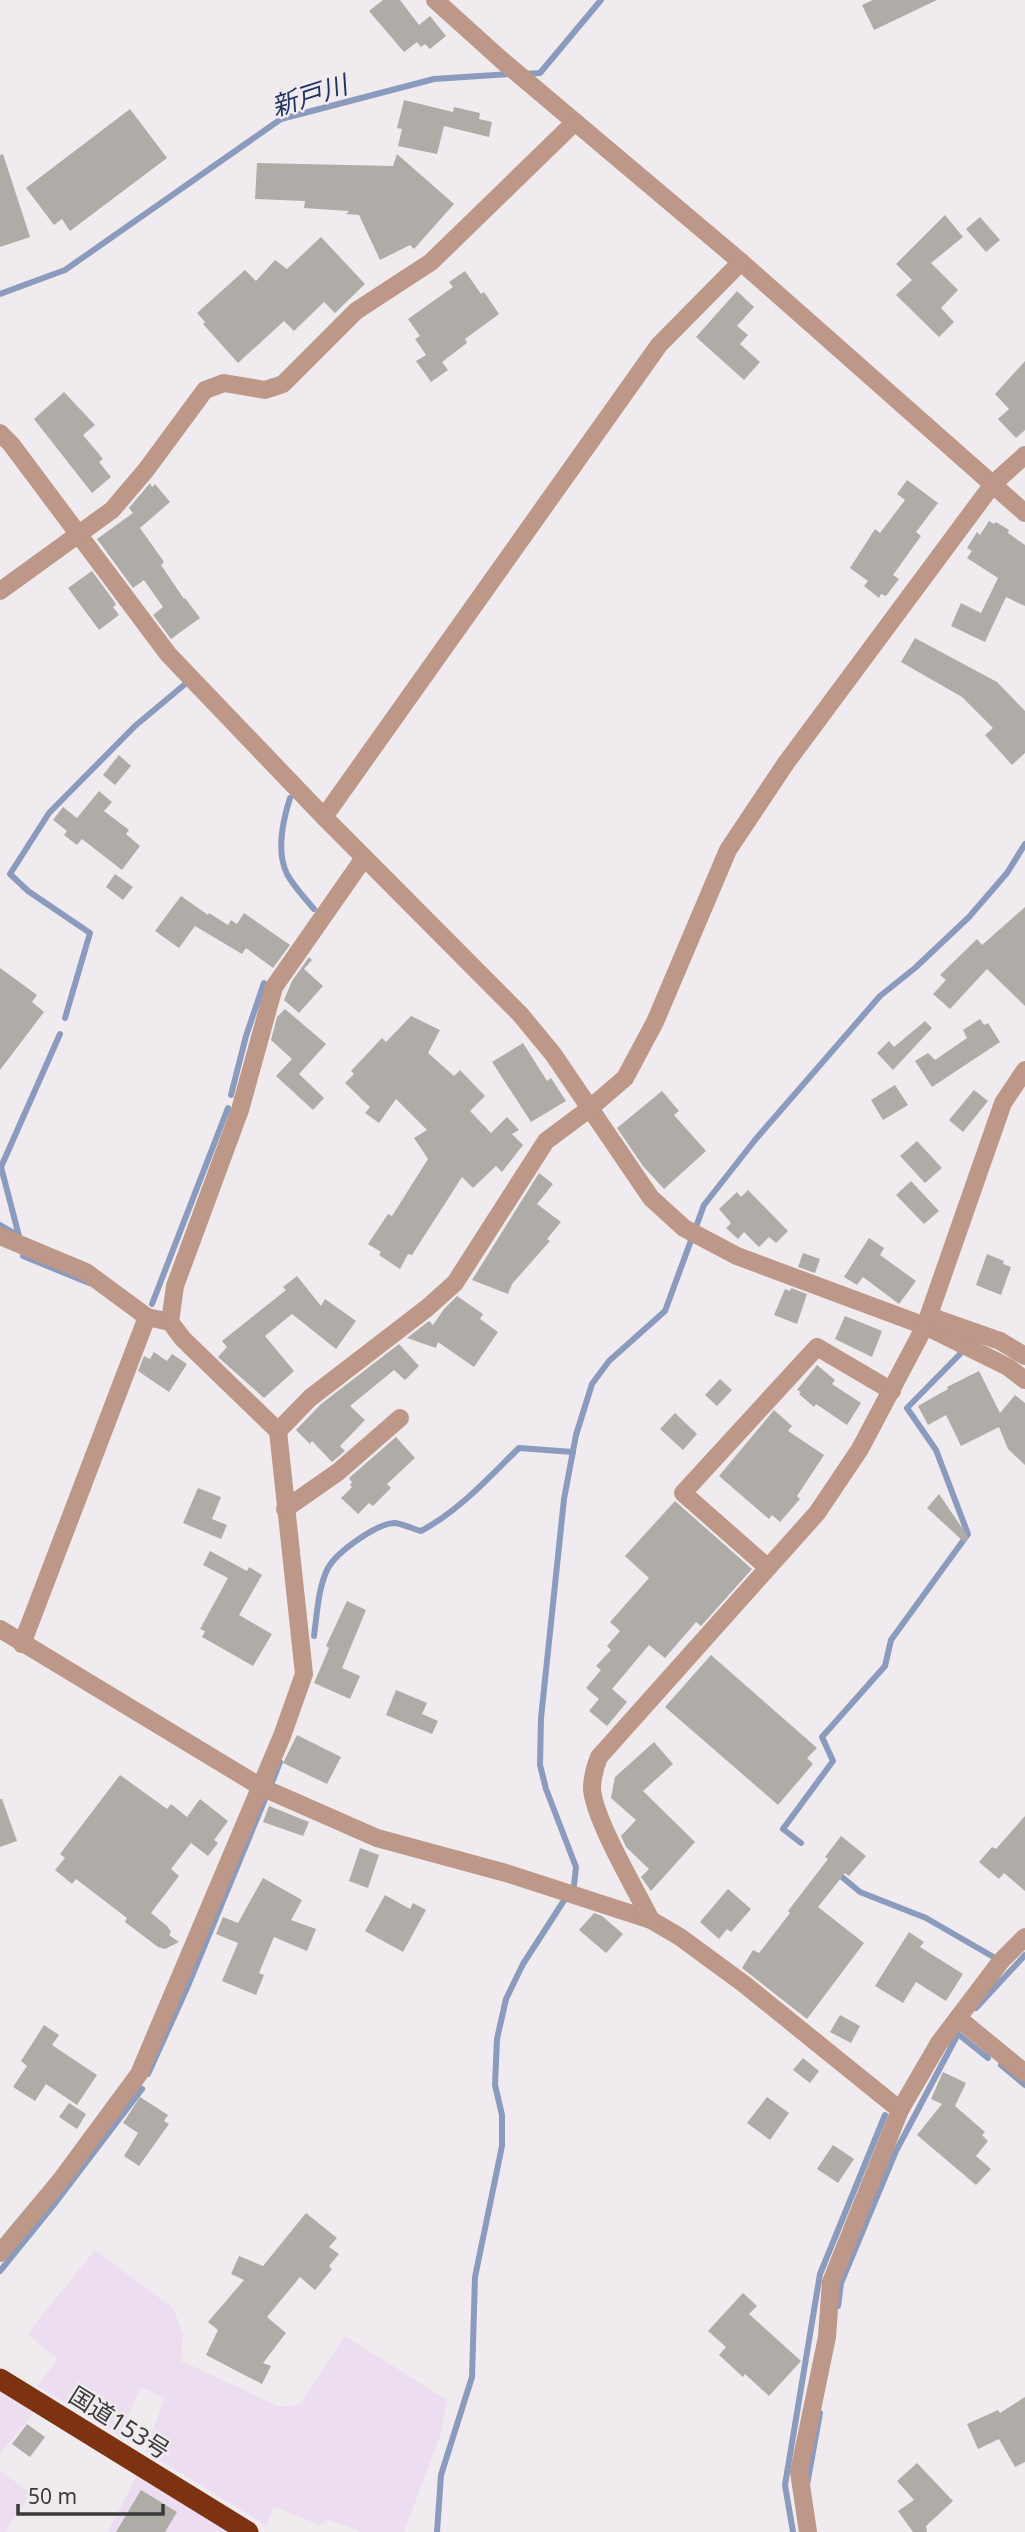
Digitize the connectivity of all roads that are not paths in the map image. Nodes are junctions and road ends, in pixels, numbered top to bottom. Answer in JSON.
{"nodes":[{"id":1,"x":435,"y":0,"type":"edge"},
{"id":2,"x":575,"y":122,"type":"junction"},
{"id":3,"x":741,"y":262,"type":"junction"},
{"id":4,"x":0,"y":433,"type":"edge"},
{"id":5,"x":1025,"y":455,"type":"edge"},
{"id":6,"x":993,"y":484,"type":"junction"},
{"id":7,"x":1025,"y":513,"type":"edge"},
{"id":8,"x":80,"y":534,"type":"junction"},
{"id":9,"x":0,"y":591,"type":"edge"},
{"id":10,"x":324,"y":817,"type":"junction"},
{"id":11,"x":364,"y":858,"type":"junction"},
{"id":12,"x":1025,"y":1070,"type":"edge"},
{"id":13,"x":589,"y":1109,"type":"junction"},
{"id":14,"x":0,"y":1236,"type":"edge"},
{"id":15,"x":147,"y":1317,"type":"junction"},
{"id":16,"x":927,"y":1321,"type":"junction"},
{"id":17,"x":170,"y":1322,"type":"junction"},
{"id":18,"x":1025,"y":1356,"type":"edge"},
{"id":19,"x":1025,"y":1380,"type":"edge"},
{"id":20,"x":892,"y":1391,"type":"junction"},
{"id":21,"x":400,"y":1418,"type":"dead end"},
{"id":22,"x":278,"y":1431,"type":"junction"},
{"id":23,"x":285,"y":1509,"type":"junction"},
{"id":24,"x":767,"y":1567,"type":"junction"},
{"id":25,"x":0,"y":1629,"type":"edge"},
{"id":26,"x":22,"y":1644,"type":"junction"},
{"id":27,"x":261,"y":1787,"type":"junction"},
{"id":28,"x":652,"y":1920,"type":"junction"},
{"id":29,"x":1025,"y":1937,"type":"edge"},
{"id":30,"x":958,"y":2018,"type":"junction"},
{"id":31,"x":1025,"y":2073,"type":"edge"},
{"id":32,"x":900,"y":2110,"type":"junction"},
{"id":33,"x":0,"y":2253,"type":"edge"},
{"id":34,"x":0,"y":2379,"type":"edge"},
{"id":35,"x":248,"y":2532,"type":"edge"},
{"id":36,"x":808,"y":2532,"type":"edge"}],
"edges":[{"from":1,"to":2,"type":"street"},
{"from":2,"to":3,"type":"street"},
{"from":2,"to":8,"type":"street"},
{"from":3,"to":6,"type":"street"},
{"from":3,"to":10,"type":"street"},
{"from":4,"to":8,"type":"street"},
{"from":5,"to":6,"type":"street"},
{"from":6,"to":7,"type":"street"},
{"from":6,"to":13,"type":"street"},
{"from":8,"to":9,"type":"street"},
{"from":8,"to":10,"type":"street"},
{"from":10,"to":11,"type":"street"},
{"from":11,"to":13,"type":"street"},
{"from":11,"to":17,"type":"street"},
{"from":12,"to":16,"type":"street"},
{"from":13,"to":16,"type":"street"},
{"from":13,"to":22,"type":"street"},
{"from":14,"to":15,"type":"street"},
{"from":15,"to":17,"type":"street"},
{"from":15,"to":26,"type":"street"},
{"from":16,"to":18,"type":"street"},
{"from":16,"to":19,"type":"street"},
{"from":16,"to":20,"type":"street"},
{"from":17,"to":22,"type":"street"},
{"from":20,"to":24,"type":"street"},
{"from":20,"to":24,"type":"street"},
{"from":21,"to":23,"type":"street"},
{"from":22,"to":23,"type":"street"},
{"from":23,"to":27,"type":"street"},
{"from":24,"to":28,"type":"street"},
{"from":25,"to":26,"type":"street"},
{"from":26,"to":27,"type":"street"},
{"from":27,"to":28,"type":"street"},
{"from":27,"to":33,"type":"street"},
{"from":28,"to":32,"type":"street"},
{"from":29,"to":30,"type":"street"},
{"from":30,"to":31,"type":"street"},
{"from":30,"to":32,"type":"street"},
{"from":32,"to":36,"type":"street"},
{"from":34,"to":35,"type":"highway","name":"国道153号"}]}
